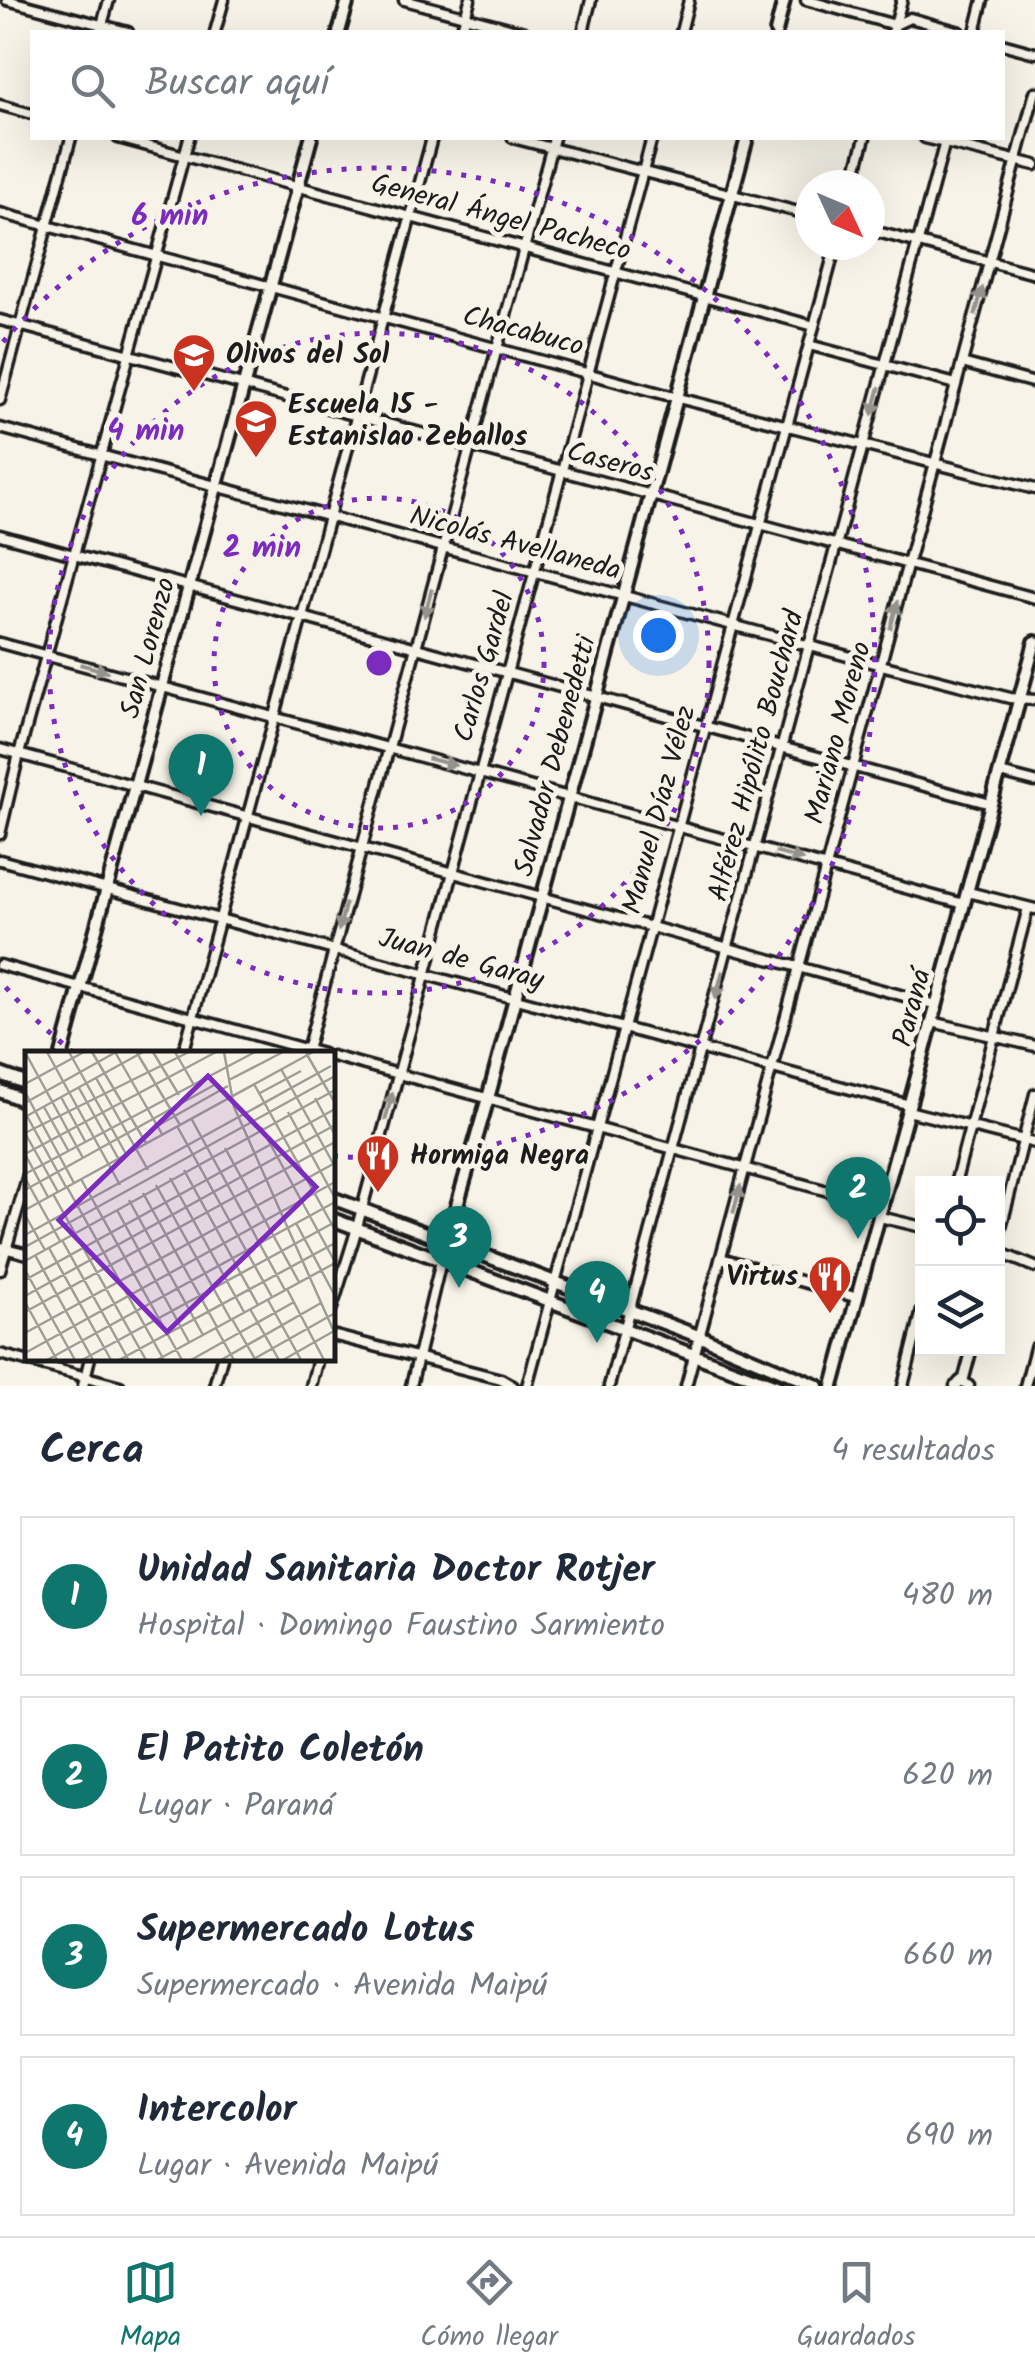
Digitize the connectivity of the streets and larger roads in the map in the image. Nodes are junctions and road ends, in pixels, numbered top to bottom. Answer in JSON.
{"nodes":[{"id":1,"x":7,"y":0,"type":"edge"},
{"id":2,"x":109,"y":0,"type":"edge"},
{"id":3,"x":224,"y":0,"type":"edge"},
{"id":4,"x":348,"y":0,"type":"edge"},
{"id":5,"x":404,"y":0,"type":"edge"},
{"id":6,"x":470,"y":0,"type":"edge"},
{"id":7,"x":591,"y":0,"type":"edge"},
{"id":8,"x":689,"y":0,"type":"edge"},
{"id":9,"x":784,"y":0,"type":"edge"},
{"id":10,"x":806,"y":0,"type":"edge"},
{"id":11,"x":902,"y":0,"type":"edge"},
{"id":12,"x":984,"y":0,"type":"edge"},
{"id":13,"x":465,"y":17,"type":"junction"},
{"id":14,"x":101,"y":29,"type":"edge"},
{"id":15,"x":894,"y":29,"type":"edge"},
{"id":16,"x":216,"y":30,"type":"edge"},
{"id":17,"x":340,"y":30,"type":"edge"},
{"id":18,"x":462,"y":30,"type":"edge"},
{"id":19,"x":516,"y":30,"type":"edge"},
{"id":20,"x":583,"y":30,"type":"edge"},
{"id":21,"x":681,"y":30,"type":"edge"},
{"id":22,"x":776,"y":30,"type":"edge"},
{"id":23,"x":953,"y":30,"type":"edge"},
{"id":24,"x":976,"y":30,"type":"edge"},
{"id":25,"x":1005,"y":45,"type":"edge"},
{"id":26,"x":1035,"y":53,"type":"edge"},
{"id":27,"x":1035,"y":92,"type":"edge"},
{"id":28,"x":0,"y":105,"type":"edge"},
{"id":29,"x":30,"y":113,"type":"edge"},
{"id":30,"x":71,"y":140,"type":"edge"},
{"id":31,"x":125,"y":140,"type":"edge"},
{"id":32,"x":188,"y":140,"type":"edge"},
{"id":33,"x":309,"y":140,"type":"edge"},
{"id":34,"x":431,"y":140,"type":"edge"},
{"id":35,"x":521,"y":140,"type":"edge"},
{"id":36,"x":553,"y":140,"type":"edge"},
{"id":37,"x":651,"y":140,"type":"edge"},
{"id":38,"x":746,"y":140,"type":"edge"},
{"id":39,"x":863,"y":140,"type":"edge"},
{"id":40,"x":946,"y":140,"type":"edge"},
{"id":41,"x":551,"y":148,"type":"junction"},
{"id":42,"x":184,"y":156,"type":"junction"},
{"id":43,"x":1016,"y":161,"type":"junction"},
{"id":44,"x":1035,"y":166,"type":"edge"},
{"id":45,"x":856,"y":170,"type":"edge"},
{"id":46,"x":642,"y":173,"type":"junction"},
{"id":47,"x":297,"y":186,"type":"junction"},
{"id":48,"x":731,"y":196,"type":"junction"},
{"id":49,"x":795,"y":211,"type":"edge"},
{"id":50,"x":0,"y":213,"type":"edge"},
{"id":51,"x":410,"y":217,"type":"junction"},
{"id":52,"x":47,"y":226,"type":"junction"},
{"id":53,"x":885,"y":234,"type":"edge"},
{"id":54,"x":918,"y":243,"type":"junction"},
{"id":55,"x":524,"y":248,"type":"junction"},
{"id":56,"x":156,"y":255,"type":"junction"},
{"id":57,"x":832,"y":260,"type":"edge"},
{"id":58,"x":989,"y":262,"type":"junction"},
{"id":59,"x":616,"y":272,"type":"junction"},
{"id":60,"x":1035,"y":274,"type":"edge"},
{"id":61,"x":270,"y":286,"type":"junction"},
{"id":62,"x":705,"y":297,"type":"junction"},
{"id":63,"x":382,"y":316,"type":"junction"},
{"id":64,"x":0,"y":320,"type":"edge"},
{"id":65,"x":20,"y":326,"type":"junction"},
{"id":66,"x":814,"y":326,"type":"junction"},
{"id":67,"x":809,"y":344,"type":"junction"},
{"id":68,"x":497,"y":348,"type":"junction"},
{"id":69,"x":129,"y":354,"type":"junction"},
{"id":70,"x":962,"y":363,"type":"junction"},
{"id":71,"x":885,"y":365,"type":"junction"},
{"id":72,"x":588,"y":373,"type":"junction"},
{"id":73,"x":1035,"y":383,"type":"edge"},
{"id":74,"x":956,"y":384,"type":"junction"},
{"id":75,"x":243,"y":386,"type":"junction"},
{"id":76,"x":678,"y":398,"type":"junction"},
{"id":77,"x":0,"y":400,"type":"edge"},
{"id":78,"x":356,"y":417,"type":"junction"},
{"id":79,"x":787,"y":425,"type":"junction"},
{"id":80,"x":0,"y":428,"type":"edge"},
{"id":81,"x":864,"y":444,"type":"junction"},
{"id":82,"x":471,"y":448,"type":"junction"},
{"id":83,"x":100,"y":455,"type":"junction"},
{"id":84,"x":935,"y":462,"type":"junction"},
{"id":85,"x":560,"y":472,"type":"junction"},
{"id":86,"x":216,"y":486,"type":"junction"},
{"id":87,"x":1035,"y":489,"type":"edge"},
{"id":88,"x":650,"y":497,"type":"junction"},
{"id":89,"x":328,"y":517,"type":"junction"},
{"id":90,"x":760,"y":526,"type":"junction"},
{"id":91,"x":0,"y":535,"type":"edge"},
{"id":92,"x":836,"y":546,"type":"junction"},
{"id":93,"x":442,"y":548,"type":"junction"},
{"id":94,"x":74,"y":556,"type":"junction"},
{"id":95,"x":908,"y":565,"type":"junction"},
{"id":96,"x":535,"y":572,"type":"junction"},
{"id":97,"x":189,"y":586,"type":"junction"},
{"id":98,"x":623,"y":597,"type":"junction"},
{"id":99,"x":1035,"y":598,"type":"edge"},
{"id":100,"x":300,"y":618,"type":"junction"},
{"id":101,"x":733,"y":626,"type":"junction"},
{"id":102,"x":1035,"y":642,"type":"edge"},
{"id":103,"x":0,"y":643,"type":"edge"},
{"id":104,"x":810,"y":646,"type":"junction"},
{"id":105,"x":416,"y":649,"type":"junction"},
{"id":106,"x":47,"y":656,"type":"junction"},
{"id":107,"x":881,"y":665,"type":"junction"},
{"id":108,"x":507,"y":672,"type":"junction"},
{"id":109,"x":162,"y":686,"type":"junction"},
{"id":110,"x":595,"y":697,"type":"junction"},
{"id":111,"x":1020,"y":698,"type":"junction"},
{"id":112,"x":1035,"y":700,"type":"edge"},
{"id":113,"x":274,"y":717,"type":"junction"},
{"id":114,"x":706,"y":726,"type":"junction"},
{"id":115,"x":782,"y":747,"type":"junction"},
{"id":116,"x":0,"y":749,"type":"edge"},
{"id":117,"x":388,"y":749,"type":"junction"},
{"id":118,"x":19,"y":754,"type":"junction"},
{"id":119,"x":853,"y":766,"type":"junction"},
{"id":120,"x":478,"y":772,"type":"junction"},
{"id":121,"x":1000,"y":773,"type":"junction"},
{"id":122,"x":1035,"y":782,"type":"edge"},
{"id":123,"x":135,"y":786,"type":"junction"},
{"id":124,"x":569,"y":796,"type":"junction"},
{"id":125,"x":992,"y":804,"type":"junction"},
{"id":126,"x":246,"y":816,"type":"junction"},
{"id":127,"x":679,"y":826,"type":"junction"},
{"id":128,"x":0,"y":834,"type":"edge"},
{"id":129,"x":360,"y":847,"type":"junction"},
{"id":130,"x":756,"y":847,"type":"junction"},
{"id":131,"x":0,"y":860,"type":"edge"},
{"id":132,"x":826,"y":866,"type":"junction"},
{"id":133,"x":453,"y":872,"type":"junction"},
{"id":134,"x":108,"y":887,"type":"junction"},
{"id":135,"x":542,"y":896,"type":"junction"},
{"id":136,"x":966,"y":898,"type":"junction"},
{"id":137,"x":1032,"y":909,"type":"edge"},
{"id":138,"x":220,"y":918,"type":"junction"},
{"id":139,"x":652,"y":927,"type":"junction"},
{"id":140,"x":334,"y":948,"type":"junction"},
{"id":141,"x":729,"y":948,"type":"junction"},
{"id":142,"x":0,"y":965,"type":"edge"},
{"id":143,"x":799,"y":967,"type":"junction"},
{"id":144,"x":425,"y":974,"type":"junction"},
{"id":145,"x":80,"y":988,"type":"junction"},
{"id":146,"x":515,"y":998,"type":"junction"},
{"id":147,"x":937,"y":1005,"type":"junction"},
{"id":148,"x":193,"y":1017,"type":"junction"},
{"id":149,"x":932,"y":1022,"type":"junction"},
{"id":150,"x":625,"y":1027,"type":"junction"},
{"id":151,"x":992,"y":1037,"type":"junction"},
{"id":152,"x":1035,"y":1046,"type":"edge"},
{"id":153,"x":702,"y":1048,"type":"junction"},
{"id":154,"x":63,"y":1051,"type":"edge"},
{"id":155,"x":184,"y":1051,"type":"edge"},
{"id":156,"x":306,"y":1051,"type":"edge"},
{"id":157,"x":335,"y":1057,"type":"edge"},
{"id":158,"x":772,"y":1067,"type":"junction"},
{"id":159,"x":0,"y":1074,"type":"edge"},
{"id":160,"x":398,"y":1075,"type":"junction"},
{"id":161,"x":25,"y":1083,"type":"edge"},
{"id":162,"x":0,"y":1091,"type":"edge"},
{"id":163,"x":1035,"y":1094,"type":"edge"},
{"id":164,"x":489,"y":1098,"type":"junction"},
{"id":165,"x":25,"y":1101,"type":"edge"},
{"id":166,"x":909,"y":1108,"type":"junction"},
{"id":167,"x":969,"y":1127,"type":"junction"},
{"id":168,"x":598,"y":1129,"type":"junction"},
{"id":169,"x":1023,"y":1140,"type":"junction"},
{"id":170,"x":1035,"y":1143,"type":"edge"},
{"id":171,"x":674,"y":1150,"type":"junction"},
{"id":172,"x":745,"y":1168,"type":"junction"},
{"id":173,"x":956,"y":1176,"type":"edge"},
{"id":174,"x":25,"y":1184,"type":"edge"},
{"id":175,"x":335,"y":1199,"type":"edge"},
{"id":176,"x":362,"y":1209,"type":"junction"},
{"id":177,"x":881,"y":1211,"type":"junction"},
{"id":178,"x":1005,"y":1212,"type":"edge"},
{"id":179,"x":335,"y":1220,"type":"edge"},
{"id":180,"x":915,"y":1224,"type":"edge"},
{"id":181,"x":357,"y":1228,"type":"junction"},
{"id":182,"x":448,"y":1241,"type":"junction"},
{"id":183,"x":3,"y":1248,"type":"edge"},
{"id":184,"x":1005,"y":1255,"type":"edge"},
{"id":185,"x":721,"y":1258,"type":"junction"},
{"id":186,"x":442,"y":1261,"type":"junction"},
{"id":187,"x":1035,"y":1267,"type":"edge"},
{"id":188,"x":0,"y":1270,"type":"edge"},
{"id":189,"x":557,"y":1283,"type":"junction"},
{"id":190,"x":335,"y":1298,"type":"edge"},
{"id":191,"x":858,"y":1298,"type":"junction"},
{"id":192,"x":552,"y":1303,"type":"junction"},
{"id":193,"x":630,"y":1312,"type":"junction"},
{"id":194,"x":624,"y":1330,"type":"junction"},
{"id":195,"x":335,"y":1336,"type":"edge"},
{"id":196,"x":700,"y":1337,"type":"junction"},
{"id":197,"x":915,"y":1338,"type":"edge"},
{"id":198,"x":1035,"y":1348,"type":"edge"},
{"id":199,"x":0,"y":1354,"type":"edge"},
{"id":200,"x":418,"y":1356,"type":"junction"},
{"id":201,"x":970,"y":1356,"type":"edge"},
{"id":202,"x":694,"y":1358,"type":"junction"},
{"id":203,"x":221,"y":1361,"type":"edge"},
{"id":204,"x":317,"y":1361,"type":"edge"},
{"id":205,"x":84,"y":1381,"type":"edge"},
{"id":206,"x":963,"y":1383,"type":"edge"},
{"id":207,"x":120,"y":1386,"type":"edge"},
{"id":208,"x":214,"y":1386,"type":"edge"},
{"id":209,"x":310,"y":1386,"type":"edge"},
{"id":210,"x":410,"y":1386,"type":"edge"},
{"id":211,"x":513,"y":1386,"type":"edge"},
{"id":212,"x":528,"y":1386,"type":"edge"},
{"id":213,"x":609,"y":1386,"type":"edge"},
{"id":214,"x":686,"y":1386,"type":"edge"},
{"id":215,"x":776,"y":1386,"type":"edge"},
{"id":216,"x":818,"y":1386,"type":"edge"},
{"id":217,"x":833,"y":1386,"type":"edge"},
{"id":218,"x":903,"y":1386,"type":"edge"},
{"id":219,"x":1025,"y":1386,"type":"edge"}],
"edges":[{"from":1,"to":14,"type":"street"},
{"from":2,"to":14,"type":"street"},
{"from":3,"to":16,"type":"street"},
{"from":4,"to":17,"type":"street"},
{"from":5,"to":13,"type":"street"},
{"from":6,"to":13,"type":"street"},
{"from":7,"to":20,"type":"street"},
{"from":8,"to":21,"type":"street"},
{"from":9,"to":22,"type":"street"},
{"from":10,"to":15,"type":"street"},
{"from":11,"to":15,"type":"street"},
{"from":12,"to":24,"type":"street"},
{"from":13,"to":18,"type":"street"},
{"from":13,"to":19,"type":"street"},
{"from":15,"to":23,"type":"street"},
{"from":25,"to":26,"type":"street"},
{"from":27,"to":43,"type":"street","name":"Mariano Moreno"},
{"from":28,"to":29,"type":"street"},
{"from":30,"to":52,"type":"street"},
{"from":31,"to":42,"type":"street","name":"General Ángel Pacheco"},
{"from":32,"to":42,"type":"street"},
{"from":33,"to":47,"type":"street","name":"San Lorenzo"},
{"from":34,"to":51,"type":"street"},
{"from":35,"to":41,"type":"street"},
{"from":36,"to":41,"type":"street"},
{"from":37,"to":46,"type":"street","name":"Carlos Gardel"},
{"from":38,"to":48,"type":"street","name":"Salvador Debenedetti"},
{"from":39,"to":45,"type":"street"},
{"from":40,"to":43,"type":"street"},
{"from":40,"to":54,"type":"street","name":"Alférez Hipólito Bouchard"},
{"from":41,"to":46,"type":"street"},
{"from":41,"to":55,"type":"street"},
{"from":42,"to":47,"type":"street","name":"General Ángel Pacheco"},
{"from":42,"to":56,"type":"street"},
{"from":43,"to":44,"type":"street"},
{"from":43,"to":58,"type":"street","name":"Mariano Moreno"},
{"from":46,"to":48,"type":"street"},
{"from":46,"to":59,"type":"street","name":"Carlos Gardel"},
{"from":47,"to":51,"type":"street","name":"General Ángel Pacheco"},
{"from":47,"to":61,"type":"street","name":"San Lorenzo"},
{"from":48,"to":49,"type":"street"},
{"from":48,"to":62,"type":"street","name":"Salvador Debenedetti"},
{"from":50,"to":52,"type":"street","name":"Chacabuco"},
{"from":51,"to":55,"type":"street","name":"General Ángel Pacheco"},
{"from":51,"to":63,"type":"street"},
{"from":52,"to":56,"type":"street","name":"Chacabuco"},
{"from":52,"to":65,"type":"street"},
{"from":53,"to":54,"type":"street"},
{"from":54,"to":58,"type":"street"},
{"from":54,"to":71,"type":"street","name":"Alférez Hipólito Bouchard"},
{"from":55,"to":59,"type":"street","name":"General Ángel Pacheco"},
{"from":55,"to":68,"type":"street"},
{"from":56,"to":61,"type":"street","name":"Chacabuco"},
{"from":56,"to":69,"type":"street"},
{"from":57,"to":66,"type":"street","name":"Manuel Díaz Vélez"},
{"from":58,"to":60,"type":"street"},
{"from":70,"to":58,"type":"street","name":"Mariano Moreno","one_way":true},
{"from":59,"to":62,"type":"street","name":"General Ángel Pacheco"},
{"from":59,"to":72,"type":"street","name":"Carlos Gardel"},
{"from":61,"to":63,"type":"street","name":"Chacabuco"},
{"from":61,"to":75,"type":"street","name":"San Lorenzo"},
{"from":62,"to":66,"type":"street","name":"General Ángel Pacheco"},
{"from":62,"to":76,"type":"street","name":"Salvador Debenedetti"},
{"from":63,"to":68,"type":"street","name":"Chacabuco"},
{"from":63,"to":78,"type":"street"},
{"from":64,"to":65,"type":"street","name":"Caseros"},
{"from":65,"to":69,"type":"street","name":"Caseros"},
{"from":65,"to":77,"type":"street"},
{"from":66,"to":67,"type":"street","name":"Manuel Díaz Vélez"},
{"from":67,"to":71,"type":"street"},
{"from":67,"to":79,"type":"street","name":"Manuel Díaz Vélez"},
{"from":68,"to":72,"type":"street","name":"Chacabuco"},
{"from":68,"to":82,"type":"street"},
{"from":69,"to":75,"type":"street","name":"Caseros"},
{"from":69,"to":83,"type":"street"},
{"from":70,"to":73,"type":"street"},
{"from":70,"to":74,"type":"street","name":"Mariano Moreno"},
{"from":71,"to":74,"type":"street"},
{"from":71,"to":81,"type":"street","name":"Alférez Hipólito Bouchard","one_way":true},
{"from":72,"to":76,"type":"street","name":"Chacabuco"},
{"from":72,"to":85,"type":"street","name":"Carlos Gardel"},
{"from":74,"to":84,"type":"street","name":"Mariano Moreno"},
{"from":75,"to":78,"type":"street","name":"Caseros"},
{"from":75,"to":86,"type":"street","name":"San Lorenzo"},
{"from":76,"to":79,"type":"street","name":"Chacabuco"},
{"from":76,"to":88,"type":"street","name":"Salvador Debenedetti"},
{"from":78,"to":82,"type":"street","name":"Caseros"},
{"from":78,"to":89,"type":"street"},
{"from":79,"to":81,"type":"street","name":"Chacabuco"},
{"from":79,"to":90,"type":"street","name":"Manuel Díaz Vélez"},
{"from":80,"to":83,"type":"street","name":"Nicolás Avellaneda"},
{"from":81,"to":84,"type":"street","name":"Chacabuco"},
{"from":81,"to":92,"type":"street","name":"Alférez Hipólito Bouchard"},
{"from":82,"to":85,"type":"street","name":"Caseros"},
{"from":82,"to":93,"type":"street"},
{"from":83,"to":86,"type":"street","name":"Nicolás Avellaneda"},
{"from":83,"to":94,"type":"street"},
{"from":84,"to":87,"type":"street","name":"Chacabuco"},
{"from":84,"to":95,"type":"street","name":"Mariano Moreno"},
{"from":85,"to":88,"type":"street","name":"Caseros"},
{"from":85,"to":96,"type":"street","name":"Carlos Gardel"},
{"from":86,"to":89,"type":"street","name":"Nicolás Avellaneda"},
{"from":86,"to":97,"type":"street","name":"San Lorenzo"},
{"from":88,"to":90,"type":"street","name":"Caseros"},
{"from":88,"to":98,"type":"street","name":"Salvador Debenedetti"},
{"from":89,"to":93,"type":"street","name":"Nicolás Avellaneda"},
{"from":89,"to":100,"type":"street"},
{"from":90,"to":92,"type":"street","name":"Caseros"},
{"from":90,"to":101,"type":"street","name":"Manuel Díaz Vélez"},
{"from":91,"to":94,"type":"street"},
{"from":92,"to":95,"type":"street","name":"Caseros"},
{"from":92,"to":104,"type":"street","name":"Alférez Hipólito Bouchard"},
{"from":93,"to":96,"type":"street","name":"Nicolás Avellaneda"},
{"from":93,"to":105,"type":"street","one_way":true},
{"from":94,"to":97,"type":"street"},
{"from":94,"to":106,"type":"street"},
{"from":95,"to":99,"type":"street","name":"Caseros"},
{"from":107,"to":95,"type":"street","name":"Mariano Moreno","one_way":true},
{"from":96,"to":98,"type":"street","name":"Nicolás Avellaneda"},
{"from":96,"to":108,"type":"street","name":"Carlos Gardel"},
{"from":97,"to":100,"type":"street"},
{"from":97,"to":109,"type":"street","name":"San Lorenzo"},
{"from":98,"to":101,"type":"street","name":"Nicolás Avellaneda"},
{"from":98,"to":110,"type":"street","name":"Salvador Debenedetti"},
{"from":100,"to":105,"type":"street"},
{"from":100,"to":113,"type":"street"},
{"from":101,"to":104,"type":"street","name":"Nicolás Avellaneda"},
{"from":101,"to":114,"type":"street","name":"Manuel Díaz Vélez"},
{"from":102,"to":111,"type":"street","name":"Paraná"},
{"from":103,"to":106,"type":"street"},
{"from":104,"to":107,"type":"street","name":"Nicolás Avellaneda"},
{"from":104,"to":115,"type":"street","name":"Alférez Hipólito Bouchard"},
{"from":105,"to":108,"type":"street"},
{"from":105,"to":117,"type":"street"},
{"from":106,"to":109,"type":"street","one_way":true},
{"from":106,"to":118,"type":"street"},
{"from":107,"to":111,"type":"street","name":"Nicolás Avellaneda"},
{"from":107,"to":119,"type":"street","name":"Mariano Moreno"},
{"from":108,"to":110,"type":"street"},
{"from":108,"to":120,"type":"street","name":"Carlos Gardel"},
{"from":109,"to":113,"type":"street"},
{"from":109,"to":123,"type":"street","name":"San Lorenzo"},
{"from":110,"to":114,"type":"street"},
{"from":110,"to":124,"type":"street","name":"Salvador Debenedetti"},
{"from":111,"to":112,"type":"street","name":"Nicolás Avellaneda"},
{"from":111,"to":121,"type":"street","name":"Paraná"},
{"from":113,"to":117,"type":"street"},
{"from":113,"to":126,"type":"street"},
{"from":114,"to":115,"type":"street"},
{"from":114,"to":127,"type":"street","name":"Manuel Díaz Vélez"},
{"from":115,"to":119,"type":"street"},
{"from":115,"to":130,"type":"street","name":"Alférez Hipólito Bouchard"},
{"from":116,"to":118,"type":"street"},
{"from":117,"to":120,"type":"street","one_way":true},
{"from":117,"to":129,"type":"street"},
{"from":118,"to":123,"type":"street"},
{"from":118,"to":128,"type":"street"},
{"from":119,"to":125,"type":"street"},
{"from":119,"to":132,"type":"street","name":"Mariano Moreno"},
{"from":120,"to":124,"type":"street"},
{"from":120,"to":133,"type":"street","name":"Carlos Gardel"},
{"from":121,"to":122,"type":"street"},
{"from":121,"to":125,"type":"street","name":"Paraná"},
{"from":123,"to":126,"type":"street"},
{"from":123,"to":134,"type":"street","name":"San Lorenzo"},
{"from":124,"to":127,"type":"street"},
{"from":124,"to":135,"type":"street","name":"Salvador Debenedetti"},
{"from":125,"to":136,"type":"street","name":"Paraná"},
{"from":126,"to":129,"type":"street"},
{"from":126,"to":138,"type":"street"},
{"from":127,"to":130,"type":"street"},
{"from":127,"to":139,"type":"street","name":"Manuel Díaz Vélez"},
{"from":129,"to":133,"type":"street"},
{"from":129,"to":140,"type":"street","one_way":true},
{"from":130,"to":132,"type":"street","one_way":true},
{"from":130,"to":141,"type":"street","name":"Alférez Hipólito Bouchard"},
{"from":131,"to":134,"type":"street","name":"Juan de Garay"},
{"from":132,"to":136,"type":"street"},
{"from":132,"to":143,"type":"street","name":"Mariano Moreno"},
{"from":133,"to":135,"type":"street"},
{"from":133,"to":144,"type":"street","name":"Carlos Gardel"},
{"from":134,"to":138,"type":"street","name":"Juan de Garay"},
{"from":134,"to":145,"type":"street","name":"San Lorenzo"},
{"from":135,"to":139,"type":"street"},
{"from":135,"to":146,"type":"street","name":"Salvador Debenedetti"},
{"from":136,"to":137,"type":"street"},
{"from":136,"to":147,"type":"street","name":"Paraná"},
{"from":137,"to":151,"type":"street"},
{"from":138,"to":140,"type":"street","name":"Juan de Garay"},
{"from":138,"to":148,"type":"street"},
{"from":139,"to":141,"type":"street"},
{"from":139,"to":150,"type":"street","name":"Manuel Díaz Vélez"},
{"from":140,"to":144,"type":"street","name":"Juan de Garay"},
{"from":140,"to":156,"type":"street"},
{"from":141,"to":143,"type":"street"},
{"from":141,"to":153,"type":"street","name":"Alférez Hipólito Bouchard","one_way":true},
{"from":142,"to":145,"type":"street"},
{"from":143,"to":147,"type":"street"},
{"from":143,"to":158,"type":"street","name":"Mariano Moreno"},
{"from":144,"to":146,"type":"street","name":"Juan de Garay"},
{"from":144,"to":160,"type":"street","name":"Carlos Gardel"},
{"from":145,"to":148,"type":"street"},
{"from":145,"to":154,"type":"street","name":"San Lorenzo"},
{"from":146,"to":150,"type":"street","name":"Juan de Garay"},
{"from":146,"to":164,"type":"street","name":"Salvador Debenedetti"},
{"from":147,"to":149,"type":"street","name":"Paraná"},
{"from":148,"to":155,"type":"street"},
{"from":148,"to":156,"type":"street"},
{"from":149,"to":151,"type":"street"},
{"from":149,"to":166,"type":"street","name":"Paraná"},
{"from":150,"to":153,"type":"street","name":"Juan de Garay"},
{"from":150,"to":168,"type":"street","name":"Manuel Díaz Vélez"},
{"from":151,"to":152,"type":"street"},
{"from":151,"to":167,"type":"street"},
{"from":153,"to":158,"type":"street","name":"Juan de Garay"},
{"from":153,"to":171,"type":"street","name":"Alférez Hipólito Bouchard"},
{"from":157,"to":160,"type":"street"},
{"from":158,"to":166,"type":"street","name":"Juan de Garay"},
{"from":158,"to":172,"type":"street","name":"Mariano Moreno"},
{"from":159,"to":161,"type":"street"},
{"from":160,"to":164,"type":"street"},
{"from":176,"to":160,"type":"street","name":"Carlos Gardel","one_way":true},
{"from":162,"to":165,"type":"street"},
{"from":163,"to":169,"type":"street"},
{"from":164,"to":168,"type":"street"},
{"from":164,"to":182,"type":"street","name":"Salvador Debenedetti"},
{"from":166,"to":167,"type":"street","name":"Juan de Garay"},
{"from":166,"to":177,"type":"street","name":"Paraná"},
{"from":167,"to":169,"type":"street","name":"Juan de Garay"},
{"from":167,"to":173,"type":"street"},
{"from":168,"to":171,"type":"street"},
{"from":168,"to":189,"type":"street","name":"Manuel Díaz Vélez"},
{"from":169,"to":170,"type":"street","name":"Juan de Garay"},
{"from":169,"to":178,"type":"street"},
{"from":171,"to":172,"type":"street"},
{"from":171,"to":193,"type":"street","name":"Alférez Hipólito Bouchard"},
{"from":172,"to":177,"type":"street"},
{"from":185,"to":172,"type":"street","name":"Mariano Moreno","one_way":true},
{"from":174,"to":183,"type":"street"},
{"from":175,"to":176,"type":"street"},
{"from":176,"to":181,"type":"street","name":"Carlos Gardel"},
{"from":176,"to":182,"type":"street"},
{"from":177,"to":180,"type":"street"},
{"from":177,"to":191,"type":"street","name":"Paraná"},
{"from":179,"to":181,"type":"street"},
{"from":181,"to":186,"type":"street"},
{"from":181,"to":190,"type":"street","name":"Carlos Gardel"},
{"from":182,"to":186,"type":"street","name":"Salvador Debenedetti"},
{"from":182,"to":189,"type":"street"},
{"from":183,"to":188,"type":"street"},
{"from":184,"to":187,"type":"street"},
{"from":185,"to":191,"type":"street"},
{"from":185,"to":196,"type":"street","name":"Mariano Moreno"},
{"from":186,"to":192,"type":"street"},
{"from":186,"to":200,"type":"street","name":"Salvador Debenedetti"},
{"from":189,"to":192,"type":"street","name":"Manuel Díaz Vélez"},
{"from":189,"to":193,"type":"street"},
{"from":191,"to":217,"type":"street","name":"Paraná"},
{"from":192,"to":194,"type":"street"},
{"from":192,"to":212,"type":"street","name":"Manuel Díaz Vélez"},
{"from":193,"to":194,"type":"street","name":"Alférez Hipólito Bouchard"},
{"from":193,"to":196,"type":"street"},
{"from":194,"to":202,"type":"street"},
{"from":194,"to":213,"type":"street","name":"Alférez Hipólito Bouchard"},
{"from":195,"to":200,"type":"street"},
{"from":196,"to":202,"type":"street","name":"Mariano Moreno"},
{"from":196,"to":216,"type":"street"},
{"from":197,"to":218,"type":"street"},
{"from":198,"to":219,"type":"street"},
{"from":199,"to":205,"type":"street"},
{"from":200,"to":210,"type":"street","name":"Salvador Debenedetti"},
{"from":200,"to":211,"type":"street"},
{"from":201,"to":206,"type":"street"},
{"from":202,"to":214,"type":"street","name":"Mariano Moreno"},
{"from":202,"to":215,"type":"street"},
{"from":203,"to":208,"type":"street"},
{"from":204,"to":209,"type":"street"},
{"from":205,"to":207,"type":"street"}]}
